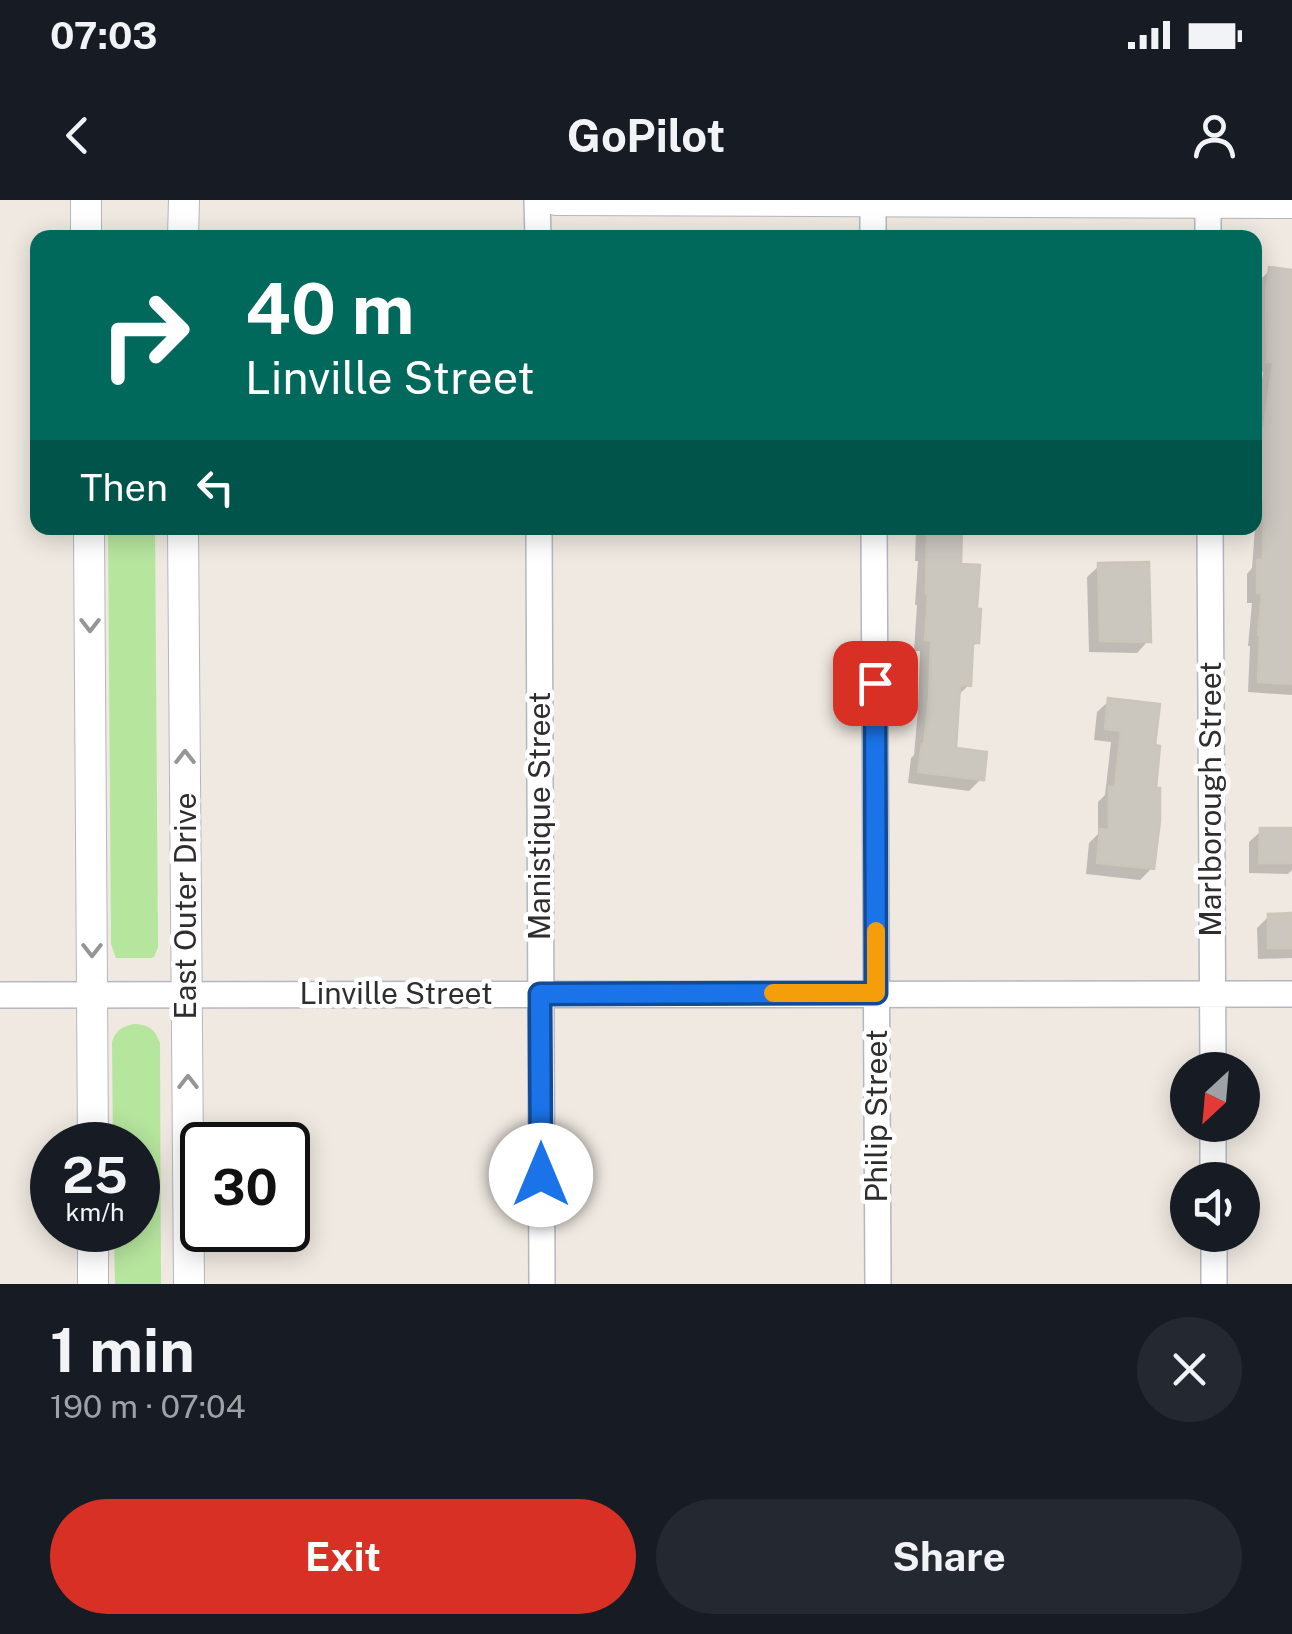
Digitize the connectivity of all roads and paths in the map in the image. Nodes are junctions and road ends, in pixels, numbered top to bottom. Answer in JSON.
{"nodes":[{"id":1,"x":86,"y":200,"type":"edge"},
{"id":2,"x":184,"y":200,"type":"edge"},
{"id":3,"x":537,"y":200,"type":"edge"},
{"id":4,"x":556,"y":200,"type":"edge"},
{"id":5,"x":873,"y":201,"type":"edge"},
{"id":6,"x":1208,"y":202,"type":"edge"},
{"id":7,"x":1292,"y":204,"type":"edge"},
{"id":8,"x":86,"y":230,"type":"edge"},
{"id":9,"x":183,"y":230,"type":"edge"},
{"id":10,"x":538,"y":230,"type":"edge"},
{"id":11,"x":873,"y":230,"type":"edge"},
{"id":12,"x":1208,"y":230,"type":"edge"},
{"id":13,"x":89,"y":535,"type":"edge"},
{"id":14,"x":183,"y":535,"type":"edge"},
{"id":15,"x":539,"y":535,"type":"edge"},
{"id":16,"x":874,"y":535,"type":"edge"},
{"id":17,"x":1210,"y":535,"type":"edge"},
{"id":18,"x":876,"y":993,"type":"junction"},
{"id":19,"x":1212,"y":993,"type":"junction"},
{"id":20,"x":93,"y":994,"type":"junction"},
{"id":21,"x":187,"y":994,"type":"junction"},
{"id":22,"x":540,"y":994,"type":"junction"},
{"id":23,"x":1292,"y":994,"type":"edge"},
{"id":24,"x":0,"y":995,"type":"edge"},
{"id":25,"x":1213,"y":1052,"type":"edge"},
{"id":26,"x":93,"y":1122,"type":"edge"},
{"id":27,"x":93,"y":1252,"type":"edge"},
{"id":28,"x":1214,"y":1252,"type":"edge"},
{"id":29,"x":94,"y":1284,"type":"edge"},
{"id":30,"x":190,"y":1284,"type":"edge"},
{"id":31,"x":542,"y":1284,"type":"edge"},
{"id":32,"x":878,"y":1284,"type":"edge"},
{"id":33,"x":1214,"y":1284,"type":"edge"}],
"edges":[{"from":1,"to":8,"type":"street"},
{"from":2,"to":9,"type":"street"},
{"from":3,"to":10,"type":"street"},
{"from":4,"to":5,"type":"street"},
{"from":5,"to":6,"type":"street"},
{"from":5,"to":11,"type":"street"},
{"from":6,"to":7,"type":"street"},
{"from":6,"to":12,"type":"street"},
{"from":13,"to":20,"type":"street","one_way":true},
{"from":21,"to":14,"type":"street","name":"East Outer Drive","one_way":true},
{"from":15,"to":22,"type":"street","name":"Manistique Street"},
{"from":16,"to":18,"type":"street","name":"Philip Street"},
{"from":17,"to":19,"type":"street","name":"Marlborough Street"},
{"from":18,"to":19,"type":"street","name":"Linville Street"},
{"from":18,"to":22,"type":"street","name":"Linville Street"},
{"from":18,"to":32,"type":"street","name":"Philip Street"},
{"from":19,"to":23,"type":"street","name":"Linville Street"},
{"from":19,"to":25,"type":"street","name":"Marlborough Street"},
{"from":20,"to":21,"type":"street","name":"Linville Street"},
{"from":20,"to":24,"type":"street","name":"Linville Street"},
{"from":20,"to":26,"type":"street"},
{"from":21,"to":22,"type":"street","name":"Linville Street"},
{"from":30,"to":21,"type":"street","name":"East Outer Drive","one_way":true},
{"from":22,"to":31,"type":"street","name":"Manistique Street"},
{"from":27,"to":29,"type":"street"},
{"from":28,"to":33,"type":"street"}]}
